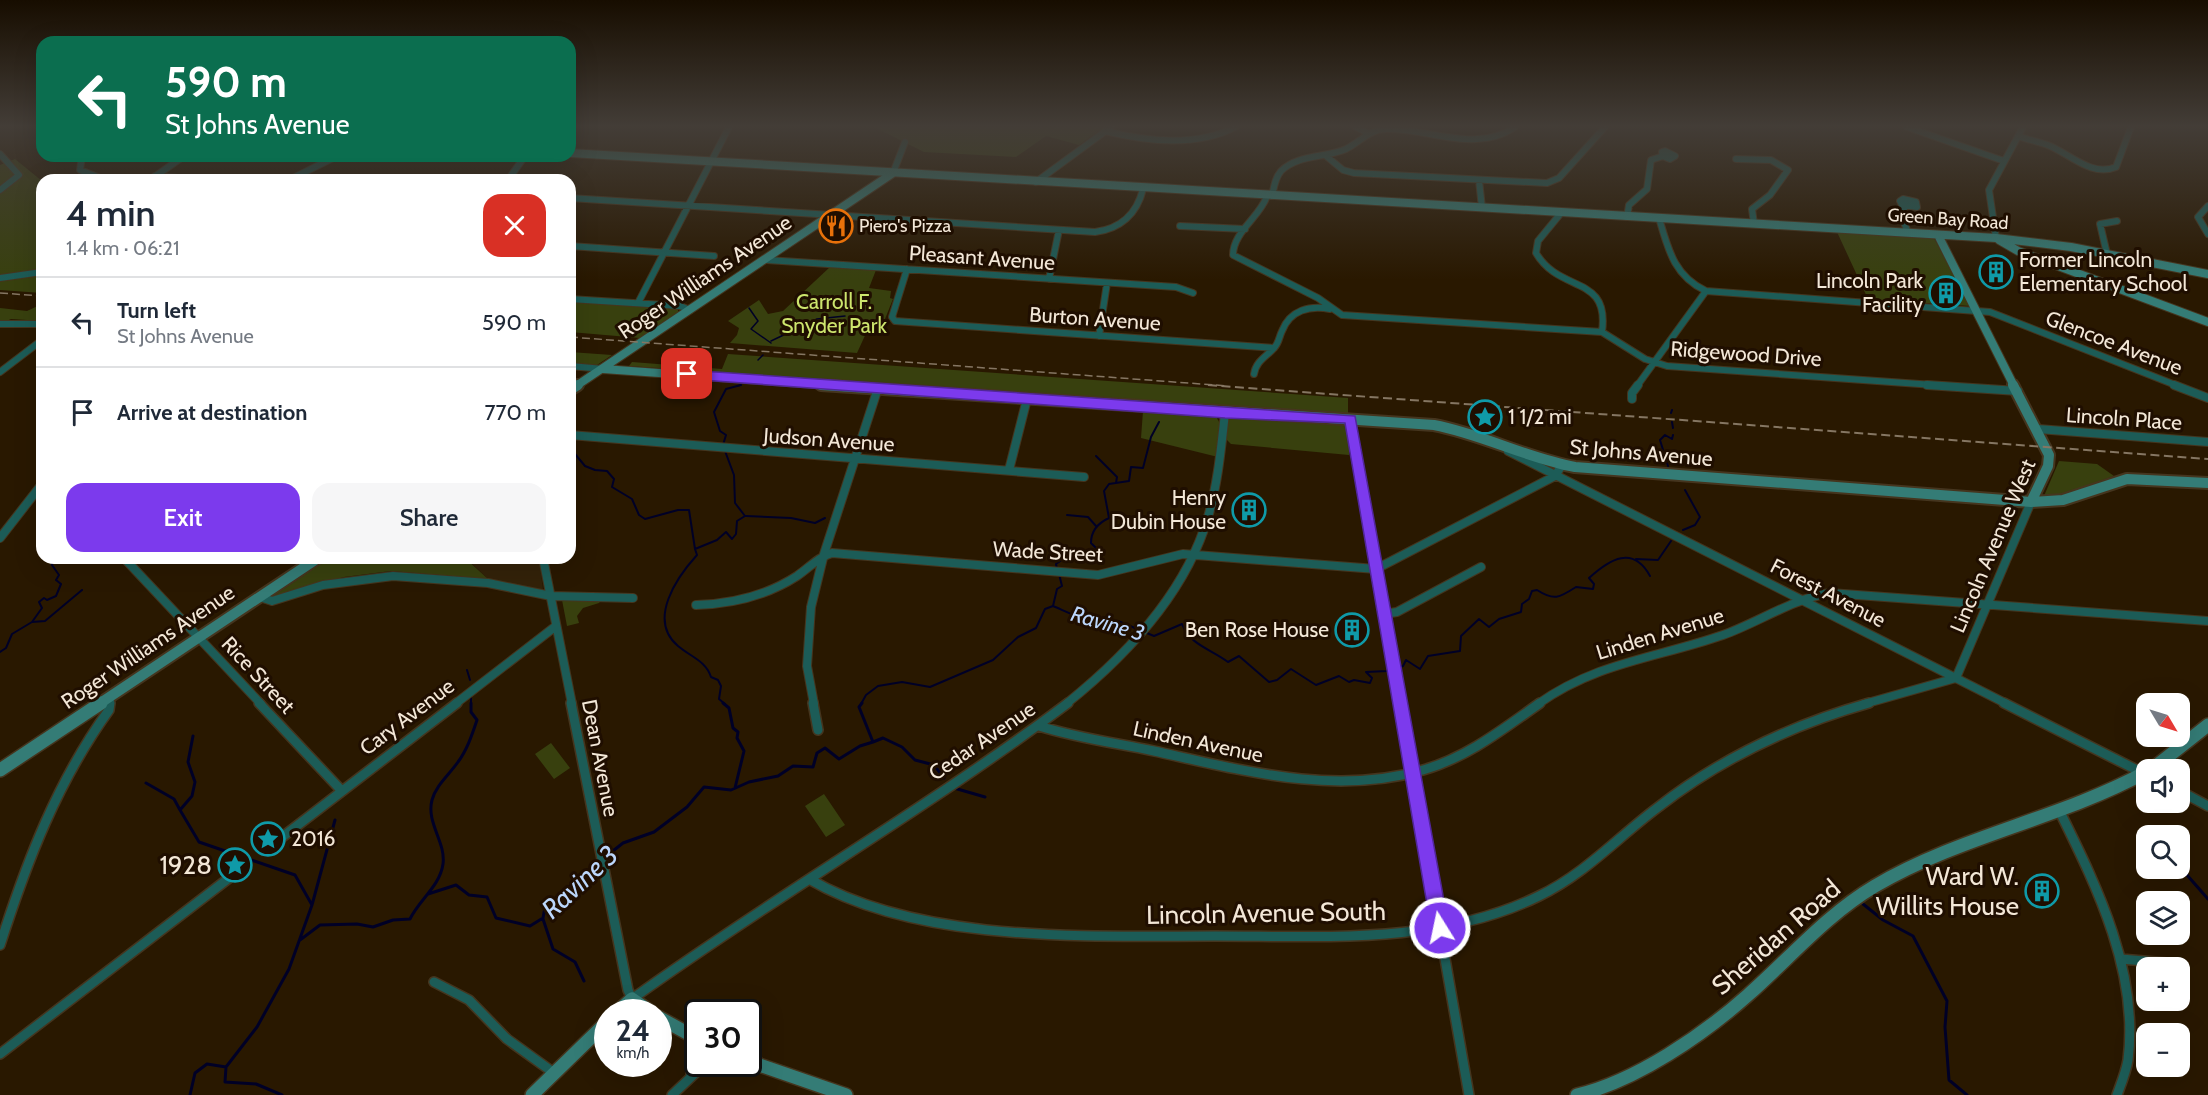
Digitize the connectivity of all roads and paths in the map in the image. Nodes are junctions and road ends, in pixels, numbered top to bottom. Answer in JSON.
{"nodes":[{"id":1,"x":17,"y":178,"type":"edge"},
{"id":2,"x":704,"y":178,"type":"edge"},
{"id":3,"x":886,"y":178,"type":"edge"},
{"id":4,"x":974,"y":178,"type":"edge"},
{"id":5,"x":1041,"y":178,"type":"edge"},
{"id":6,"x":1276,"y":178,"type":"edge"},
{"id":7,"x":1445,"y":178,"type":"edge"},
{"id":8,"x":1558,"y":178,"type":"edge"},
{"id":9,"x":1649,"y":178,"type":"edge"},
{"id":10,"x":1782,"y":178,"type":"edge"},
{"id":11,"x":1995,"y":178,"type":"edge"},
{"id":12,"x":1479,"y":180,"type":"junction"},
{"id":13,"x":1036,"y":182,"type":"junction"},
{"id":14,"x":1143,"y":189,"type":"junction"},
{"id":15,"x":0,"y":190,"type":"edge"},
{"id":16,"x":1270,"y":196,"type":"junction"},
{"id":17,"x":576,"y":198,"type":"edge"},
{"id":18,"x":689,"y":206,"type":"junction"},
{"id":19,"x":2208,"y":206,"type":"edge"},
{"id":20,"x":1905,"y":207,"type":"dead end"},
{"id":21,"x":1482,"y":208,"type":"junction"},
{"id":22,"x":1561,"y":213,"type":"junction"},
{"id":23,"x":834,"y":215,"type":"junction"},
{"id":24,"x":1627,"y":217,"type":"junction"},
{"id":25,"x":1659,"y":218,"type":"junction"},
{"id":26,"x":2117,"y":221,"type":"dead end"},
{"id":27,"x":1754,"y":224,"type":"junction"},
{"id":28,"x":1180,"y":226,"type":"dead end"},
{"id":29,"x":1245,"y":229,"type":"junction"},
{"id":30,"x":1059,"y":230,"type":"junction"},
{"id":31,"x":1908,"y":233,"type":"junction"},
{"id":32,"x":2208,"y":234,"type":"edge"},
{"id":33,"x":1938,"y":235,"type":"junction"},
{"id":34,"x":1996,"y":238,"type":"junction"},
{"id":35,"x":576,"y":246,"type":"edge"},
{"id":36,"x":664,"y":253,"type":"junction"},
{"id":37,"x":2107,"y":254,"type":"junction"},
{"id":38,"x":714,"y":256,"type":"dead end"},
{"id":39,"x":767,"y":260,"type":"junction"},
{"id":40,"x":906,"y":269,"type":"junction"},
{"id":41,"x":36,"y":273,"type":"edge"},
{"id":42,"x":2208,"y":274,"type":"edge"},
{"id":43,"x":0,"y":278,"type":"edge"},
{"id":44,"x":1049,"y":279,"type":"junction"},
{"id":45,"x":1107,"y":283,"type":"junction"},
{"id":46,"x":1706,"y":291,"type":"junction"},
{"id":47,"x":1193,"y":292,"type":"dead end"},
{"id":48,"x":1308,"y":294,"type":"junction"},
{"id":49,"x":576,"y":299,"type":"edge"},
{"id":50,"x":638,"y":303,"type":"junction"},
{"id":51,"x":1306,"y":307,"type":"junction"},
{"id":52,"x":1330,"y":309,"type":"junction"},
{"id":53,"x":690,"y":310,"type":"junction"},
{"id":54,"x":1976,"y":310,"type":"junction"},
{"id":55,"x":2208,"y":322,"type":"edge"},
{"id":56,"x":0,"y":324,"type":"edge"},
{"id":57,"x":36,"y":324,"type":"edge"},
{"id":58,"x":1602,"y":332,"type":"junction"},
{"id":59,"x":1099,"y":336,"type":"junction"},
{"id":60,"x":36,"y":345,"type":"edge"},
{"id":61,"x":1274,"y":348,"type":"junction"},
{"id":62,"x":1655,"y":363,"type":"junction"},
{"id":63,"x":576,"y":367,"type":"edge"},
{"id":64,"x":603,"y":369,"type":"junction"},
{"id":65,"x":0,"y":372,"type":"edge"},
{"id":66,"x":1254,"y":374,"type":"dead end"},
{"id":67,"x":576,"y":386,"type":"edge"},
{"id":68,"x":878,"y":388,"type":"junction"},
{"id":69,"x":2018,"y":391,"type":"junction"},
{"id":70,"x":2208,"y":398,"type":"edge"},
{"id":71,"x":1027,"y":399,"type":"junction"},
{"id":72,"x":1632,"y":399,"type":"dead end"},
{"id":73,"x":1225,"y":413,"type":"junction"},
{"id":74,"x":1350,"y":419,"type":"junction"},
{"id":75,"x":2038,"y":429,"type":"junction"},
{"id":76,"x":576,"y":436,"type":"edge"},
{"id":77,"x":2208,"y":442,"type":"edge"},
{"id":78,"x":1494,"y":443,"type":"junction"},
{"id":79,"x":855,"y":459,"type":"junction"},
{"id":80,"x":1562,"y":465,"type":"junction"},
{"id":81,"x":1009,"y":470,"type":"junction"},
{"id":82,"x":1554,"y":476,"type":"junction"},
{"id":83,"x":1084,"y":477,"type":"dead end"},
{"id":84,"x":2208,"y":483,"type":"edge"},
{"id":85,"x":36,"y":492,"type":"edge"},
{"id":86,"x":2031,"y":502,"type":"junction"},
{"id":87,"x":0,"y":538,"type":"edge"},
{"id":88,"x":824,"y":554,"type":"junction"},
{"id":89,"x":1194,"y":554,"type":"junction"},
{"id":90,"x":130,"y":564,"type":"edge"},
{"id":91,"x":309,"y":564,"type":"edge"},
{"id":92,"x":544,"y":564,"type":"edge"},
{"id":93,"x":1481,"y":567,"type":"dead end"},
{"id":94,"x":1376,"y":569,"type":"junction"},
{"id":95,"x":551,"y":596,"type":"junction"},
{"id":96,"x":260,"y":597,"type":"junction"},
{"id":97,"x":633,"y":598,"type":"dead end"},
{"id":98,"x":1803,"y":601,"type":"junction"},
{"id":99,"x":696,"y":604,"type":"dead end"},
{"id":100,"x":1989,"y":604,"type":"junction"},
{"id":101,"x":1384,"y":614,"type":"junction"},
{"id":102,"x":2208,"y":621,"type":"edge"},
{"id":103,"x":556,"y":626,"type":"junction"},
{"id":104,"x":198,"y":638,"type":"junction"},
{"id":105,"x":1956,"y":678,"type":"junction"},
{"id":106,"x":110,"y":697,"type":"junction"},
{"id":107,"x":2208,"y":725,"type":"edge"},
{"id":108,"x":1039,"y":726,"type":"junction"},
{"id":109,"x":818,"y":730,"type":"dead end"},
{"id":110,"x":2164,"y":759,"type":"edge"},
{"id":111,"x":2136,"y":767,"type":"edge"},
{"id":112,"x":0,"y":770,"type":"edge"},
{"id":113,"x":1412,"y":772,"type":"junction"},
{"id":114,"x":2136,"y":777,"type":"edge"},
{"id":115,"x":341,"y":790,"type":"junction"},
{"id":116,"x":2190,"y":796,"type":"edge"},
{"id":117,"x":2208,"y":806,"type":"edge"},
{"id":118,"x":2061,"y":814,"type":"junction"},
{"id":119,"x":281,"y":838,"type":"dead end"},
{"id":120,"x":233,"y":874,"type":"dead end"},
{"id":121,"x":809,"y":879,"type":"junction"},
{"id":122,"x":1440,"y":928,"type":"junction"},
{"id":123,"x":0,"y":945,"type":"edge"},
{"id":124,"x":2121,"y":959,"type":"junction"},
{"id":125,"x":2136,"y":960,"type":"edge"},
{"id":126,"x":434,"y":982,"type":"dead end"},
{"id":127,"x":632,"y":999,"type":"joint"},
{"id":128,"x":594,"y":1034,"type":"edge"},
{"id":129,"x":0,"y":1054,"type":"edge"},
{"id":130,"x":762,"y":1066,"type":"edge"},
{"id":131,"x":554,"y":1073,"type":"junction"},
{"id":132,"x":690,"y":1077,"type":"edge"},
{"id":133,"x":532,"y":1095,"type":"edge"},
{"id":134,"x":672,"y":1095,"type":"edge"},
{"id":135,"x":846,"y":1095,"type":"edge"},
{"id":136,"x":1469,"y":1095,"type":"edge"},
{"id":137,"x":1577,"y":1095,"type":"edge"},
{"id":138,"x":2117,"y":1095,"type":"edge"}],
"edges":[{"from":1,"to":15,"type":"street"},
{"from":2,"to":18,"type":"street"},
{"from":3,"to":23,"type":"street","name":"Roger Williams Avenue"},
{"from":4,"to":13,"type":"street","name":"Green Bay Road"},
{"from":5,"to":13,"type":"street"},
{"from":6,"to":16,"type":"street","name":"Ridgewood Drive"},
{"from":7,"to":12,"type":"street"},
{"from":8,"to":12,"type":"street"},
{"from":9,"to":24,"type":"street"},
{"from":10,"to":27,"type":"street"},
{"from":11,"to":34,"type":"street"},
{"from":12,"to":21,"type":"street"},
{"from":13,"to":14,"type":"street","name":"Green Bay Road"},
{"from":14,"to":16,"type":"street","name":"Green Bay Road"},
{"from":14,"to":30,"type":"street"},
{"from":16,"to":21,"type":"street","name":"Green Bay Road"},
{"from":16,"to":29,"type":"street","name":"Ridgewood Drive"},
{"from":17,"to":18,"type":"street"},
{"from":18,"to":23,"type":"street"},
{"from":18,"to":36,"type":"street"},
{"from":19,"to":32,"type":"street"},
{"from":20,"to":31,"type":"street"},
{"from":21,"to":22,"type":"street","name":"Green Bay Road"},
{"from":22,"to":24,"type":"street","name":"Green Bay Road"},
{"from":22,"to":58,"type":"street"},
{"from":23,"to":30,"type":"street"},
{"from":23,"to":39,"type":"street","name":"Roger Williams Avenue"},
{"from":24,"to":25,"type":"street","name":"Green Bay Road"},
{"from":25,"to":27,"type":"street","name":"Green Bay Road"},
{"from":25,"to":46,"type":"street","name":"Glencoe Avenue"},
{"from":26,"to":37,"type":"street"},
{"from":27,"to":31,"type":"street","name":"Green Bay Road"},
{"from":28,"to":29,"type":"street"},
{"from":29,"to":48,"type":"street","name":"Ridgewood Drive"},
{"from":30,"to":44,"type":"street"},
{"from":31,"to":33,"type":"street","name":"Green Bay Road"},
{"from":33,"to":34,"type":"street","name":"Green Bay Road"},
{"from":33,"to":54,"type":"street","name":"Lincoln Avenue West"},
{"from":34,"to":37,"type":"street","name":"Green Bay Road"},
{"from":34,"to":55,"type":"street"},
{"from":35,"to":36,"type":"street"},
{"from":36,"to":38,"type":"street"},
{"from":36,"to":50,"type":"street"},
{"from":37,"to":42,"type":"street","name":"Green Bay Road"},
{"from":39,"to":40,"type":"street","name":"Pleasant Avenue"},
{"from":39,"to":53,"type":"street","name":"Roger Williams Avenue"},
{"from":40,"to":44,"type":"street","name":"Pleasant Avenue"},
{"from":40,"to":59,"type":"street","name":"Burton Avenue"},
{"from":41,"to":43,"type":"street"},
{"from":44,"to":45,"type":"street","name":"Pleasant Avenue"},
{"from":45,"to":47,"type":"street","name":"Pleasant Avenue"},
{"from":45,"to":59,"type":"street"},
{"from":46,"to":54,"type":"street","name":"Glencoe Avenue"},
{"from":46,"to":62,"type":"street"},
{"from":48,"to":51,"type":"street"},
{"from":48,"to":52,"type":"street","name":"Ridgewood Drive"},
{"from":49,"to":50,"type":"street"},
{"from":50,"to":53,"type":"street"},
{"from":51,"to":52,"type":"street"},
{"from":51,"to":61,"type":"street"},
{"from":52,"to":58,"type":"street","name":"Ridgewood Drive"},
{"from":53,"to":64,"type":"street","name":"Roger Williams Avenue"},
{"from":54,"to":69,"type":"street","name":"Lincoln Avenue West"},
{"from":54,"to":70,"type":"street","name":"Glencoe Avenue"},
{"from":56,"to":57,"type":"street"},
{"from":58,"to":62,"type":"street","name":"Ridgewood Drive"},
{"from":59,"to":61,"type":"street","name":"Burton Avenue"},
{"from":60,"to":65,"type":"street"},
{"from":61,"to":66,"type":"street"},
{"from":62,"to":69,"type":"street","name":"Ridgewood Drive"},
{"from":62,"to":72,"type":"street"},
{"from":63,"to":64,"type":"street","name":"St Johns Avenue"},
{"from":64,"to":67,"type":"street","name":"Roger Williams Avenue"},
{"from":64,"to":68,"type":"street","name":"St Johns Avenue"},
{"from":68,"to":71,"type":"street","name":"St Johns Avenue"},
{"from":68,"to":79,"type":"street"},
{"from":69,"to":75,"type":"street","name":"Lincoln Avenue West"},
{"from":71,"to":73,"type":"street","name":"St Johns Avenue"},
{"from":71,"to":81,"type":"street"},
{"from":73,"to":74,"type":"street","name":"St Johns Avenue"},
{"from":73,"to":89,"type":"street","name":"Cedar Avenue"},
{"from":74,"to":78,"type":"street","name":"St Johns Avenue"},
{"from":74,"to":94,"type":"street"},
{"from":75,"to":77,"type":"street","name":"Lincoln Place"},
{"from":75,"to":86,"type":"street","name":"Lincoln Avenue West"},
{"from":76,"to":79,"type":"street","name":"Judson Avenue"},
{"from":78,"to":80,"type":"street","name":"St Johns Avenue"},
{"from":78,"to":82,"type":"street","name":"Forest Avenue"},
{"from":79,"to":81,"type":"street","name":"Judson Avenue"},
{"from":79,"to":88,"type":"street"},
{"from":80,"to":82,"type":"street"},
{"from":80,"to":86,"type":"street","name":"St Johns Avenue"},
{"from":81,"to":83,"type":"street","name":"Judson Avenue"},
{"from":82,"to":94,"type":"street"},
{"from":82,"to":98,"type":"street","name":"Forest Avenue"},
{"from":84,"to":86,"type":"street","name":"St Johns Avenue"},
{"from":85,"to":87,"type":"street"},
{"from":86,"to":100,"type":"street","name":"Lincoln Avenue West"},
{"from":88,"to":89,"type":"street","name":"Wade Street"},
{"from":88,"to":99,"type":"street"},
{"from":88,"to":109,"type":"street"},
{"from":89,"to":94,"type":"street","name":"Wade Street"},
{"from":89,"to":108,"type":"street","name":"Cedar Avenue"},
{"from":90,"to":104,"type":"street","name":"Rice Street"},
{"from":91,"to":96,"type":"street","name":"Roger Williams Avenue"},
{"from":92,"to":95,"type":"street","name":"Dean Avenue"},
{"from":93,"to":101,"type":"street"},
{"from":94,"to":101,"type":"street"},
{"from":95,"to":96,"type":"street"},
{"from":95,"to":97,"type":"street"},
{"from":95,"to":103,"type":"street","name":"Dean Avenue"},
{"from":96,"to":104,"type":"street","name":"Roger Williams Avenue"},
{"from":98,"to":100,"type":"street","name":"Linden Avenue"},
{"from":98,"to":105,"type":"street","name":"Forest Avenue"},
{"from":98,"to":113,"type":"street","name":"Linden Avenue"},
{"from":100,"to":102,"type":"street","name":"Linden Avenue"},
{"from":100,"to":105,"type":"street","name":"Lincoln Avenue West"},
{"from":101,"to":113,"type":"street"},
{"from":103,"to":115,"type":"street","name":"Cary Avenue"},
{"from":103,"to":127,"type":"street","name":"Dean Avenue"},
{"from":104,"to":106,"type":"street","name":"Roger Williams Avenue"},
{"from":104,"to":115,"type":"street","name":"Rice Street"},
{"from":105,"to":111,"type":"street","name":"Forest Avenue"},
{"from":105,"to":122,"type":"street","name":"Lincoln Avenue South"},
{"from":106,"to":112,"type":"street","name":"Roger Williams Avenue"},
{"from":106,"to":123,"type":"street"},
{"from":107,"to":110,"type":"street","name":"Sheridan Road"},
{"from":108,"to":113,"type":"street","name":"Linden Avenue"},
{"from":108,"to":121,"type":"street","name":"Cedar Avenue"},
{"from":113,"to":122,"type":"street"},
{"from":114,"to":118,"type":"street","name":"Sheridan Road"},
{"from":115,"to":119,"type":"street","name":"Cary Avenue"},
{"from":116,"to":117,"type":"street"},
{"from":118,"to":124,"type":"street"},
{"from":118,"to":137,"type":"street","name":"Sheridan Road"},
{"from":120,"to":129,"type":"street"},
{"from":121,"to":122,"type":"street","name":"Lincoln Avenue South"},
{"from":121,"to":127,"type":"street","name":"Cedar Avenue"},
{"from":122,"to":136,"type":"street"},
{"from":124,"to":125,"type":"street"},
{"from":124,"to":138,"type":"street"},
{"from":126,"to":131,"type":"street"},
{"from":128,"to":131,"type":"street"},
{"from":130,"to":135,"type":"street"},
{"from":131,"to":133,"type":"street"},
{"from":132,"to":134,"type":"street"}]}
